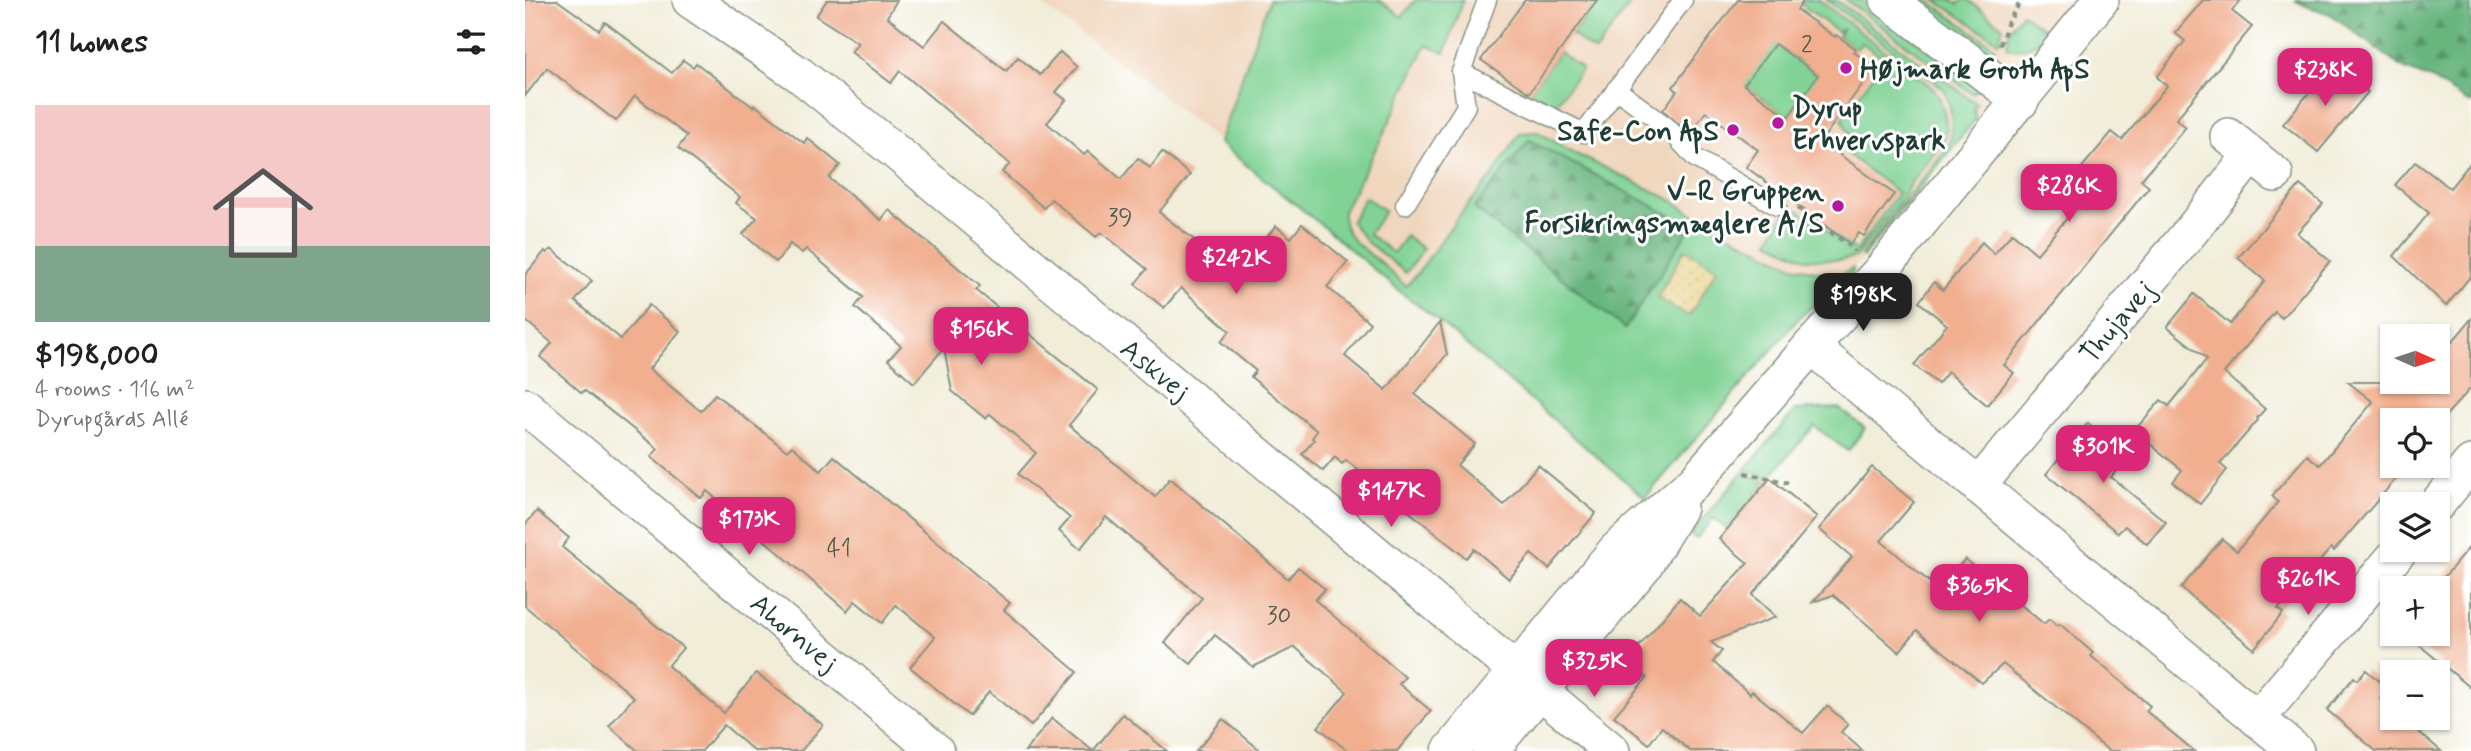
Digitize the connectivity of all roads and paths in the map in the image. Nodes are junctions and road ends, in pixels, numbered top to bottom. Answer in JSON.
{"nodes":[{"id":1,"x":690,"y":0,"type":"edge"},
{"id":2,"x":1487,"y":0,"type":"edge"},
{"id":3,"x":1683,"y":0,"type":"edge"},
{"id":4,"x":1888,"y":0,"type":"edge"},
{"id":5,"x":2022,"y":0,"type":"edge"},
{"id":6,"x":2101,"y":0,"type":"edge"},
{"id":7,"x":2000,"y":46,"type":"dead end"},
{"id":8,"x":1461,"y":72,"type":"junction"},
{"id":9,"x":1616,"y":89,"type":"junction"},
{"id":10,"x":2021,"y":101,"type":"junction"},
{"id":11,"x":2251,"y":155,"type":"dead end"},
{"id":12,"x":1405,"y":205,"type":"dead end"},
{"id":13,"x":1777,"y":206,"type":"joint"},
{"id":14,"x":1853,"y":253,"type":"dead end"},
{"id":15,"x":1811,"y":346,"type":"junction"},
{"id":16,"x":525,"y":406,"type":"edge"},
{"id":17,"x":1719,"y":453,"type":"junction"},
{"id":18,"x":2471,"y":463,"type":"edge"},
{"id":19,"x":1788,"y":483,"type":"dead end"},
{"id":20,"x":1978,"y":485,"type":"junction"},
{"id":21,"x":2447,"y":492,"type":"edge"},
{"id":22,"x":2390,"y":562,"type":"edge"},
{"id":23,"x":1528,"y":681,"type":"junction"},
{"id":24,"x":2257,"y":719,"type":"junction"},
{"id":25,"x":936,"y":751,"type":"edge"},
{"id":26,"x":1450,"y":751,"type":"edge"},
{"id":27,"x":1490,"y":751,"type":"edge"},
{"id":28,"x":1612,"y":751,"type":"edge"},
{"id":29,"x":2296,"y":751,"type":"edge"}],
"edges":[{"from":1,"to":23,"type":"street","name":"Askvej"},
{"from":2,"to":8,"type":"lane"},
{"from":3,"to":9,"type":"lane"},
{"from":4,"to":10,"type":"street"},
{"from":5,"to":7,"type":"path"},
{"from":6,"to":10,"type":"street"},
{"from":8,"to":9,"type":"lane"},
{"from":8,"to":12,"type":"lane"},
{"from":9,"to":13,"type":"lane"},
{"from":10,"to":15,"type":"street"},
{"from":11,"to":20,"type":"street","name":"Thujavej"},
{"from":13,"to":14,"type":"path"},
{"from":15,"to":17,"type":"street"},
{"from":15,"to":20,"type":"street"},
{"from":16,"to":25,"type":"street","name":"Ahornvej"},
{"from":17,"to":19,"type":"path"},
{"from":17,"to":23,"type":"street"},
{"from":18,"to":21,"type":"street"},
{"from":20,"to":24,"type":"street"},
{"from":22,"to":24,"type":"street"},
{"from":23,"to":26,"type":"street"},
{"from":23,"to":27,"type":"street"},
{"from":23,"to":28,"type":"street","name":"Askvej"},
{"from":24,"to":29,"type":"street"}]}
